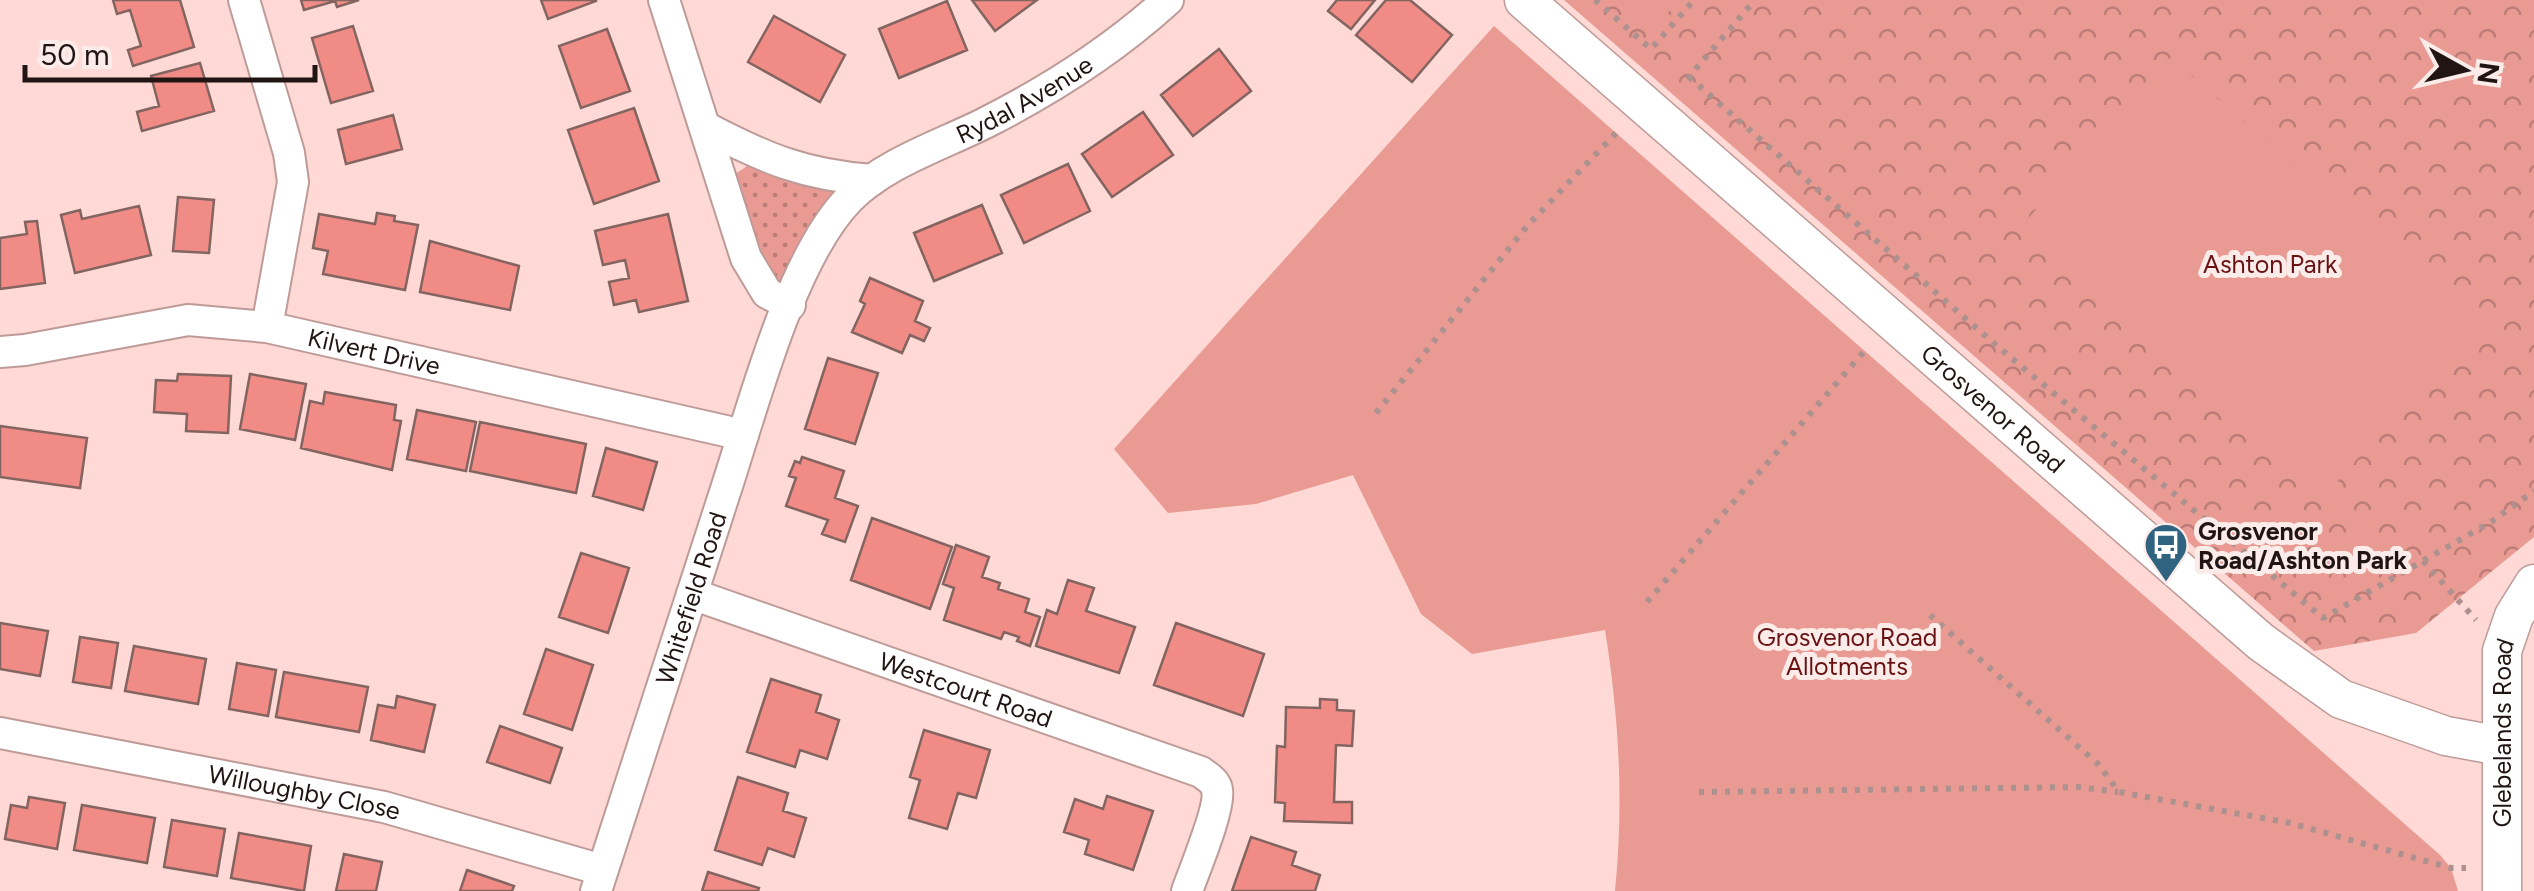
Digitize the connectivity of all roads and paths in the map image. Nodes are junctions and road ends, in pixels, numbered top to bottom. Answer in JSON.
{"nodes":[{"id":1,"x":244,"y":0,"type":"edge"},
{"id":2,"x":664,"y":0,"type":"edge"},
{"id":3,"x":1168,"y":0,"type":"edge"},
{"id":4,"x":1524,"y":0,"type":"edge"},
{"id":5,"x":1595,"y":0,"type":"edge"},
{"id":6,"x":1694,"y":0,"type":"edge"},
{"id":7,"x":1755,"y":0,"type":"edge"},
{"id":8,"x":1688,"y":77,"type":"junction"},
{"id":9,"x":1648,"y":109,"type":"junction"},
{"id":10,"x":707,"y":128,"type":"junction"},
{"id":11,"x":872,"y":180,"type":"junction"},
{"id":12,"x":790,"y":305,"type":"junction"},
{"id":13,"x":1892,"y":322,"type":"junction"},
{"id":14,"x":267,"y":327,"type":"junction"},
{"id":15,"x":0,"y":352,"type":"edge"},
{"id":16,"x":1376,"y":413,"type":"dead end"},
{"id":17,"x":743,"y":436,"type":"junction"},
{"id":18,"x":2534,"y":491,"type":"edge"},
{"id":19,"x":2423,"y":561,"type":"junction"},
{"id":20,"x":2534,"y":584,"type":"edge"},
{"id":21,"x":692,"y":594,"type":"junction"},
{"id":22,"x":1648,"y":602,"type":"dead end"},
{"id":23,"x":1930,"y":615,"type":"dead end"},
{"id":24,"x":2502,"y":650,"type":"junction"},
{"id":25,"x":0,"y":733,"type":"edge"},
{"id":26,"x":2500,"y":746,"type":"junction"},
{"id":27,"x":1699,"y":792,"type":"dead end"},
{"id":28,"x":2119,"y":792,"type":"junction"},
{"id":29,"x":2502,"y":879,"type":"edge"},
{"id":30,"x":599,"y":881,"type":"edge"},
{"id":31,"x":1187,"y":891,"type":"edge"}],
"edges":[{"from":1,"to":14,"type":"street"},
{"from":2,"to":10,"type":"street"},
{"from":3,"to":11,"type":"street","name":"Rydal Avenue"},
{"from":4,"to":9,"type":"street","name":"Grosvenor Road"},
{"from":5,"to":6,"type":"path"},
{"from":7,"to":8,"type":"path"},
{"from":8,"to":9,"type":"path"},
{"from":8,"to":19,"type":"path"},
{"from":9,"to":13,"type":"street","name":"Grosvenor Road"},
{"from":9,"to":16,"type":"path"},
{"from":10,"to":11,"type":"street"},
{"from":10,"to":12,"type":"street"},
{"from":11,"to":12,"type":"street","name":"Rydal Avenue"},
{"from":12,"to":17,"type":"street","name":"Whitefield Road"},
{"from":13,"to":22,"type":"path"},
{"from":13,"to":26,"type":"street","name":"Grosvenor Road"},
{"from":14,"to":15,"type":"street","name":"Kilvert Drive"},
{"from":14,"to":17,"type":"street","name":"Kilvert Drive"},
{"from":17,"to":21,"type":"street","name":"Whitefield Road"},
{"from":18,"to":19,"type":"path"},
{"from":19,"to":24,"type":"path"},
{"from":20,"to":24,"type":"street","name":"Glebelands Road"},
{"from":21,"to":30,"type":"street","name":"Whitefield Road"},
{"from":21,"to":31,"type":"street","name":"Westcourt Road"},
{"from":23,"to":28,"type":"path"},
{"from":24,"to":26,"type":"street","name":"Glebelands Road"},
{"from":25,"to":30,"type":"street","name":"Willoughby Close"},
{"from":26,"to":29,"type":"street","name":"Glebelands Road"},
{"from":27,"to":28,"type":"path"},
{"from":28,"to":29,"type":"path"}]}
